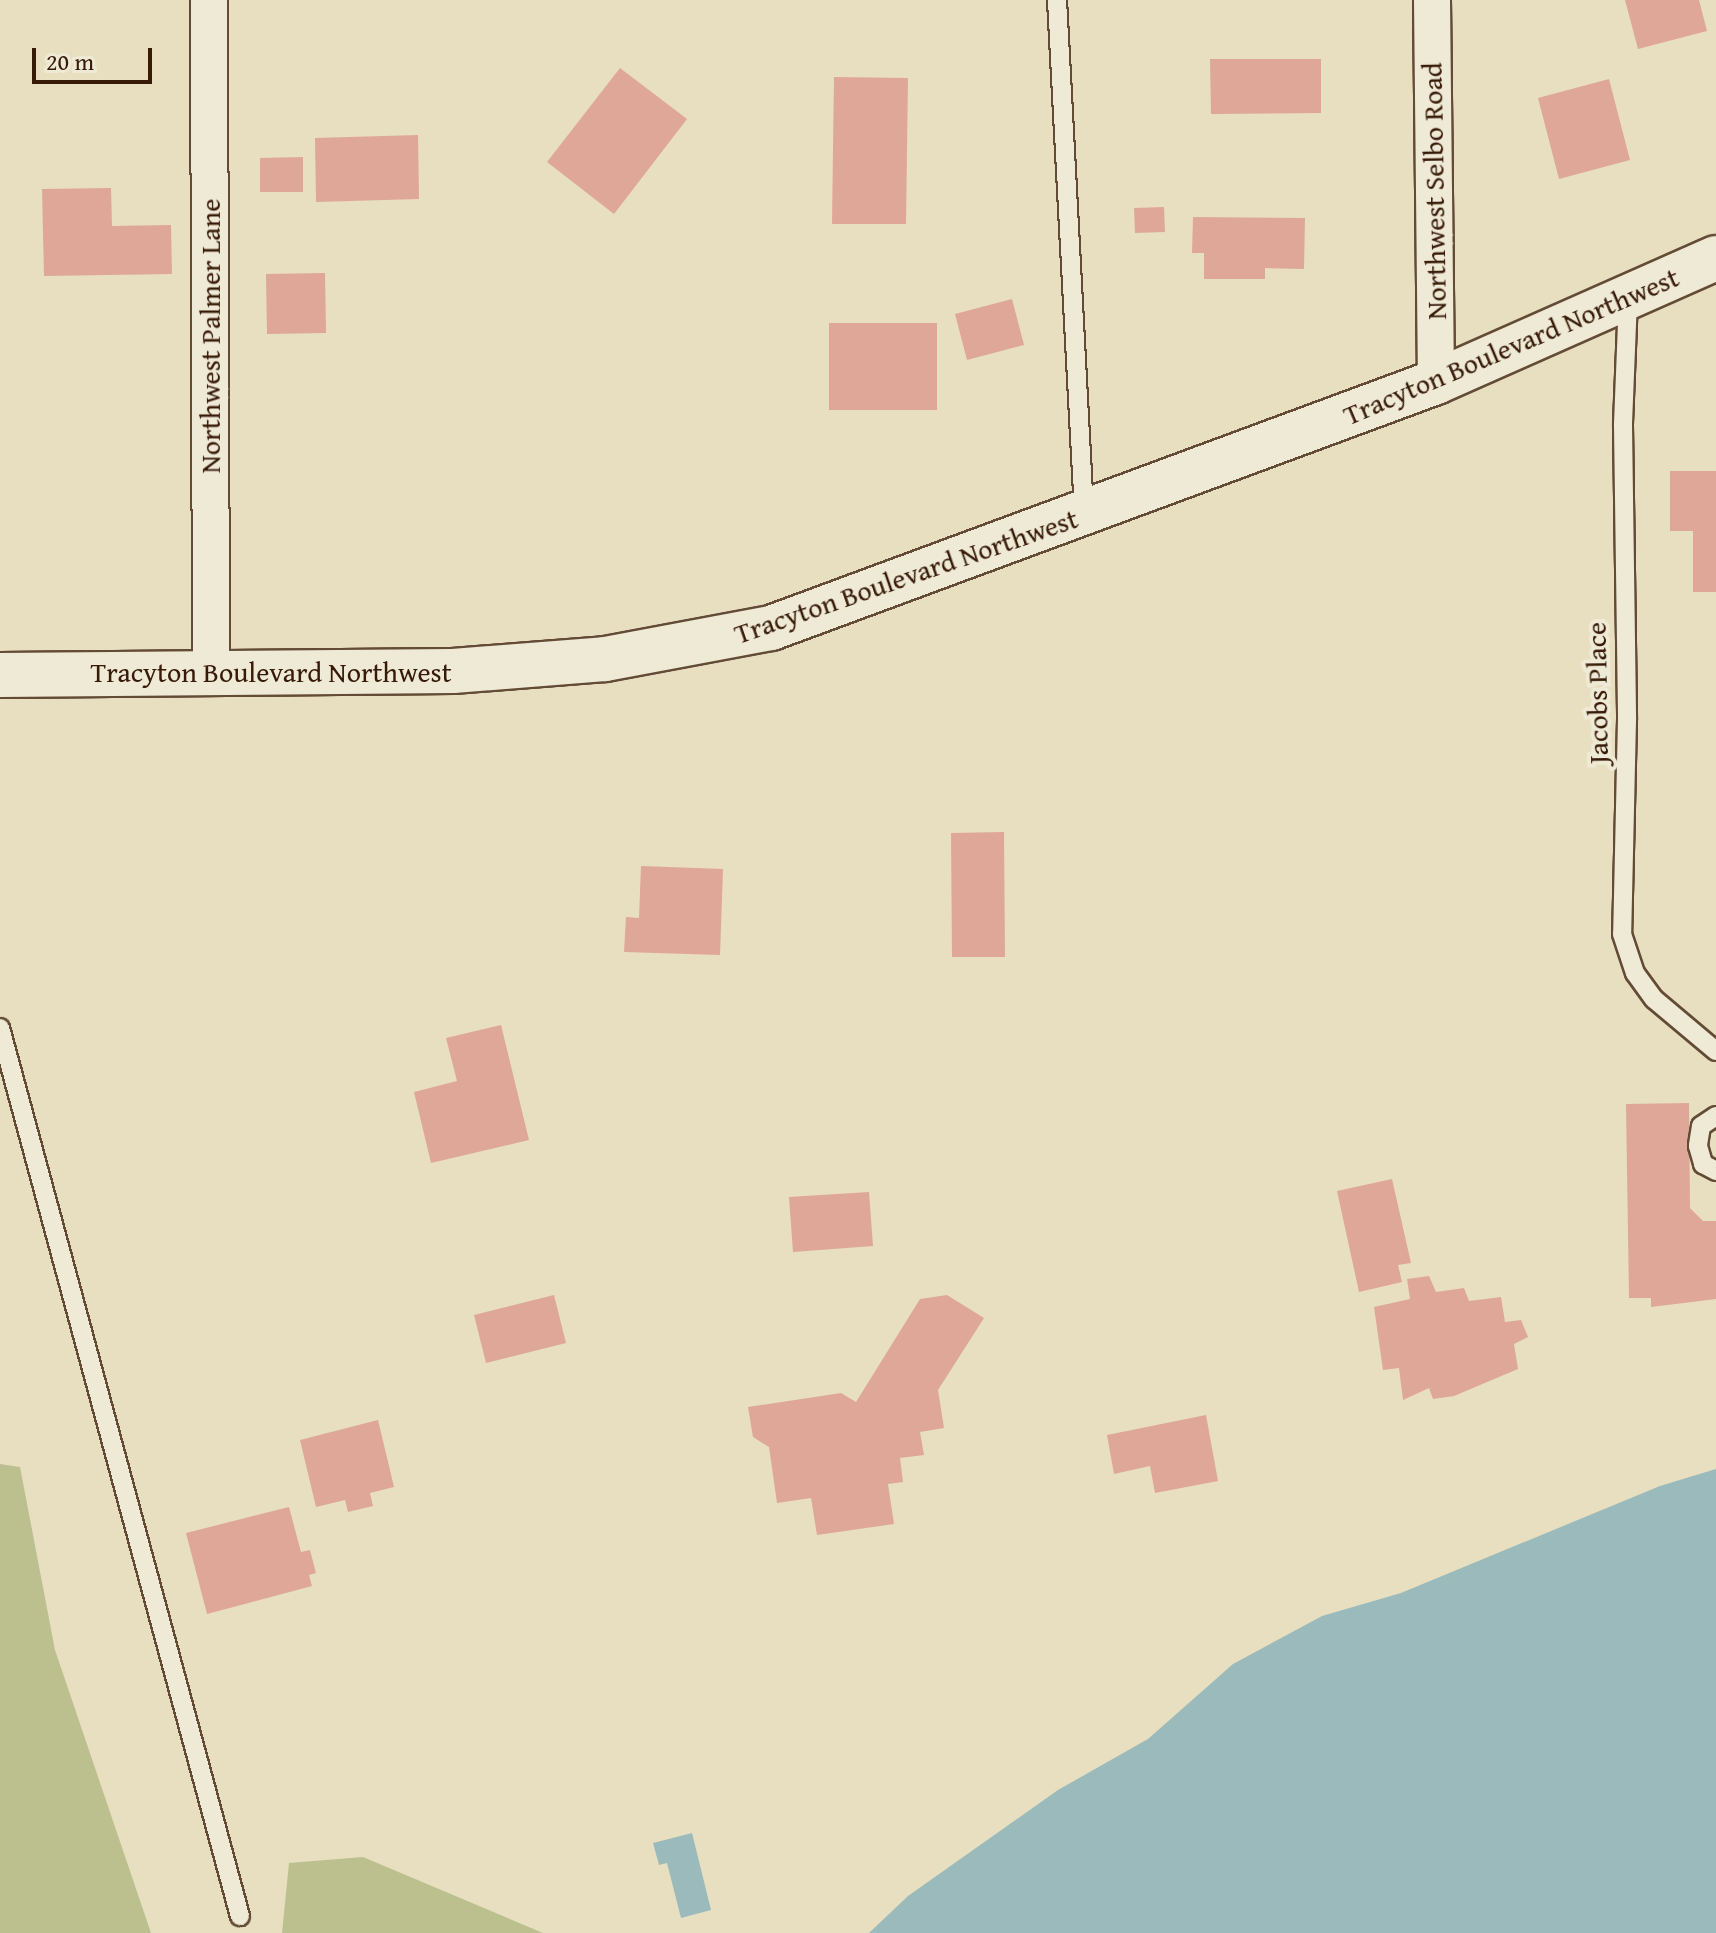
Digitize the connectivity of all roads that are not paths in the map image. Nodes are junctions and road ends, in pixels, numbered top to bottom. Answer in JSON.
{"nodes":[{"id":1,"x":209,"y":0,"type":"edge"},
{"id":2,"x":1057,"y":0,"type":"edge"},
{"id":3,"x":1432,"y":0,"type":"edge"},
{"id":4,"x":1716,"y":258,"type":"edge"},
{"id":5,"x":1628,"y":298,"type":"junction"},
{"id":6,"x":1436,"y":382,"type":"junction"},
{"id":7,"x":1084,"y":515,"type":"junction"},
{"id":8,"x":211,"y":673,"type":"junction"},
{"id":9,"x":0,"y":675,"type":"edge"},
{"id":10,"x":0,"y":1028,"type":"edge"},
{"id":11,"x":1716,"y":1051,"type":"edge"},
{"id":12,"x":1716,"y":1116,"type":"edge"},
{"id":13,"x":1716,"y":1171,"type":"edge"},
{"id":14,"x":240,"y":1916,"type":"dead end"}],
"edges":[{"from":1,"to":8,"type":"street","name":"Northwest Palmer Lane"},
{"from":2,"to":7,"type":"lane"},
{"from":3,"to":6,"type":"street","name":"Northwest Selbo Road"},
{"from":4,"to":5,"type":"main road","name":"Tracyton Boulevard Northwest"},
{"from":5,"to":6,"type":"main road","name":"Tracyton Boulevard Northwest"},
{"from":5,"to":11,"type":"lane","name":"Jacobs Place"},
{"from":6,"to":7,"type":"main road","name":"Tracyton Boulevard Northwest"},
{"from":7,"to":8,"type":"main road","name":"Tracyton Boulevard Northwest"},
{"from":8,"to":9,"type":"main road","name":"Tracyton Boulevard Northwest"},
{"from":10,"to":14,"type":"lane"},
{"from":12,"to":13,"type":"lane"}]}
